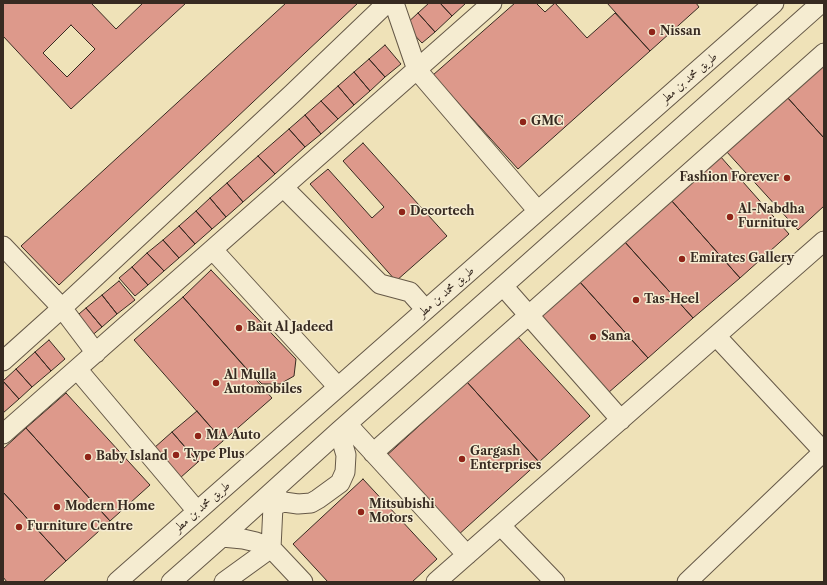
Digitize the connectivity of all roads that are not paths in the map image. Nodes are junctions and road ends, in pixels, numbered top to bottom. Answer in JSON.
{"nodes":[{"id":1,"x":387,"y":3,"type":"edge"},
{"id":2,"x":394,"y":3,"type":"edge"},
{"id":3,"x":492,"y":3,"type":"edge"},
{"id":4,"x":821,"y":3,"type":"edge"},
{"id":5,"x":771,"y":5,"type":"edge"},
{"id":6,"x":824,"y":53,"type":"edge"},
{"id":7,"x":417,"y":70,"type":"junction"},
{"id":8,"x":284,"y":187,"type":"junction"},
{"id":9,"x":538,"y":211,"type":"junction"},
{"id":10,"x":824,"y":242,"type":"edge"},
{"id":11,"x":3,"y":246,"type":"edge"},
{"id":12,"x":213,"y":250,"type":"junction"},
{"id":13,"x":503,"y":286,"type":"junction"},
{"id":14,"x":62,"y":308,"type":"junction"},
{"id":15,"x":426,"y":310,"type":"junction"},
{"id":16,"x":529,"y":315,"type":"junction"},
{"id":17,"x":716,"y":336,"type":"junction"},
{"id":18,"x":96,"y":353,"type":"junction"},
{"id":19,"x":3,"y":360,"type":"edge"},
{"id":20,"x":77,"y":369,"type":"junction"},
{"id":21,"x":338,"y":387,"type":"junction"},
{"id":22,"x":621,"y":420,"type":"junction"},
{"id":23,"x":343,"y":427,"type":"junction"},
{"id":24,"x":3,"y":434,"type":"edge"},
{"id":25,"x":824,"y":452,"type":"edge"},
{"id":26,"x":373,"y":453,"type":"junction"},
{"id":27,"x":280,"y":485,"type":"junction"},
{"id":28,"x":273,"y":506,"type":"junction"},
{"id":29,"x":197,"y":511,"type":"junction"},
{"id":30,"x":500,"y":526,"type":"junction"},
{"id":31,"x":222,"y":537,"type":"junction"},
{"id":32,"x":271,"y":548,"type":"junction"},
{"id":33,"x":467,"y":555,"type":"junction"},
{"id":34,"x":179,"y":578,"type":"edge"},
{"id":35,"x":117,"y":582,"type":"edge"},
{"id":36,"x":224,"y":582,"type":"edge"},
{"id":37,"x":303,"y":582,"type":"edge"},
{"id":38,"x":436,"y":582,"type":"edge"},
{"id":39,"x":555,"y":582,"type":"edge"},
{"id":40,"x":687,"y":582,"type":"edge"}],
"edges":[{"from":1,"to":14,"type":"street"},
{"from":2,"to":7,"type":"street"},
{"from":3,"to":7,"type":"street"},
{"from":4,"to":13,"type":"street"},
{"from":5,"to":9,"type":"street","name":"طريق محمد بن مطر"},
{"from":6,"to":16,"type":"street"},
{"from":7,"to":8,"type":"street"},
{"from":7,"to":9,"type":"street"},
{"from":8,"to":12,"type":"street"},
{"from":8,"to":15,"type":"street"},
{"from":9,"to":15,"type":"street","name":"طريق محمد بن مطر"},
{"from":10,"to":17,"type":"street"},
{"from":11,"to":14,"type":"street"},
{"from":12,"to":18,"type":"street"},
{"from":12,"to":21,"type":"street"},
{"from":13,"to":16,"type":"street"},
{"from":13,"to":23,"type":"street"},
{"from":14,"to":18,"type":"street"},
{"from":14,"to":19,"type":"street"},
{"from":15,"to":21,"type":"street","name":"طريق محمد بن مطر"},
{"from":16,"to":22,"type":"street"},
{"from":16,"to":26,"type":"street"},
{"from":17,"to":22,"type":"street"},
{"from":17,"to":25,"type":"street"},
{"from":18,"to":20,"type":"street"},
{"from":20,"to":24,"type":"street"},
{"from":20,"to":29,"type":"street"},
{"from":21,"to":29,"type":"street","name":"طريق محمد بن مطر"},
{"from":22,"to":30,"type":"street"},
{"from":23,"to":26,"type":"street"},
{"from":23,"to":27,"type":"street"},
{"from":23,"to":28,"type":"street"},
{"from":25,"to":40,"type":"street"},
{"from":26,"to":33,"type":"street"},
{"from":27,"to":28,"type":"street"},
{"from":27,"to":31,"type":"street"},
{"from":28,"to":32,"type":"street"},
{"from":29,"to":35,"type":"street","name":"طريق محمد بن مطر"},
{"from":30,"to":33,"type":"street"},
{"from":30,"to":39,"type":"street"},
{"from":31,"to":32,"type":"street"},
{"from":31,"to":34,"type":"street"},
{"from":32,"to":36,"type":"street"},
{"from":32,"to":37,"type":"street"},
{"from":33,"to":38,"type":"street"}]}
